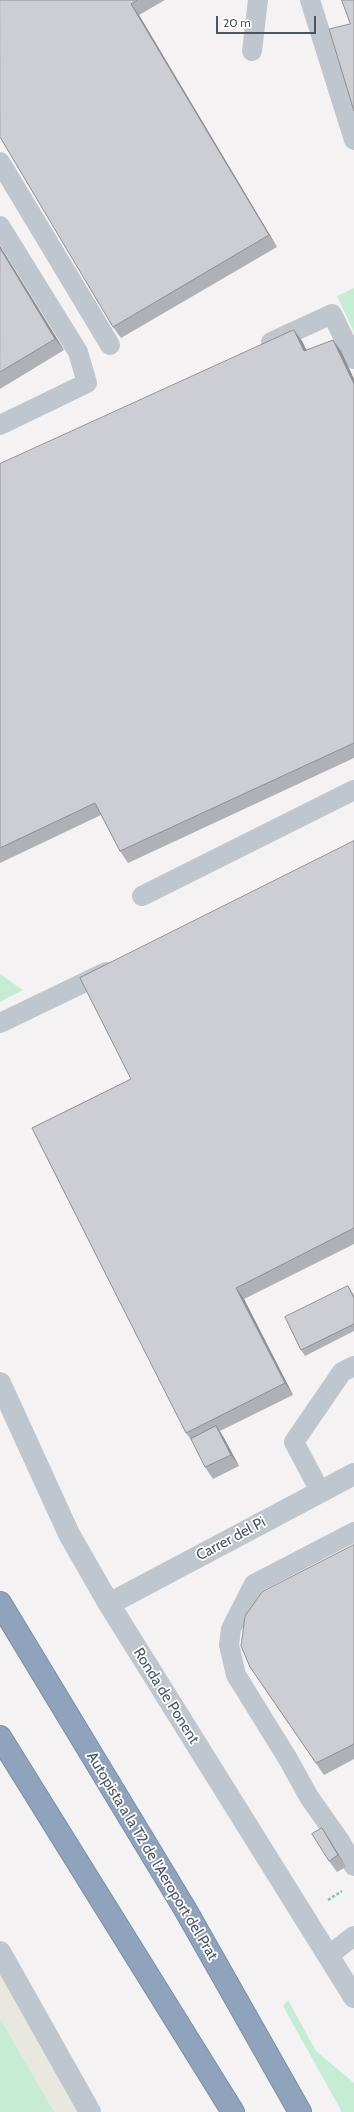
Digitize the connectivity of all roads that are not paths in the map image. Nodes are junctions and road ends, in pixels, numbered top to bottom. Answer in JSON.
{"nodes":[{"id":1,"x":258,"y":0,"type":"edge"},
{"id":2,"x":310,"y":0,"type":"edge"},
{"id":3,"x":252,"y":51,"type":"dead end"},
{"id":4,"x":354,"y":140,"type":"edge"},
{"id":5,"x":0,"y":162,"type":"edge"},
{"id":6,"x":0,"y":226,"type":"edge"},
{"id":7,"x":110,"y":346,"type":"dead end"},
{"id":8,"x":253,"y":350,"type":"edge"},
{"id":9,"x":354,"y":359,"type":"edge"},
{"id":10,"x":0,"y":425,"type":"edge"},
{"id":11,"x":354,"y":790,"type":"edge"},
{"id":12,"x":142,"y":896,"type":"dead end"},
{"id":13,"x":120,"y":965,"type":"edge"},
{"id":14,"x":0,"y":1023,"type":"edge"},
{"id":15,"x":354,"y":1366,"type":"edge"},
{"id":16,"x":0,"y":1383,"type":"edge"},
{"id":17,"x":354,"y":1474,"type":"edge"},
{"id":18,"x":320,"y":1491,"type":"junction"},
{"id":19,"x":354,"y":1532,"type":"edge"},
{"id":20,"x":0,"y":1603,"type":"edge"},
{"id":21,"x":109,"y":1604,"type":"junction"},
{"id":22,"x":0,"y":1736,"type":"edge"},
{"id":23,"x":354,"y":1866,"type":"edge"},
{"id":24,"x":354,"y":1936,"type":"edge"},
{"id":25,"x":0,"y":1952,"type":"edge"},
{"id":26,"x":328,"y":1956,"type":"junction"},
{"id":27,"x":354,"y":1997,"type":"edge"},
{"id":28,"x":90,"y":2112,"type":"edge"},
{"id":29,"x":233,"y":2112,"type":"edge"},
{"id":30,"x":300,"y":2112,"type":"edge"}],
"edges":[{"from":1,"to":3,"type":"lane"},
{"from":2,"to":4,"type":"lane"},
{"from":5,"to":7,"type":"lane"},
{"from":6,"to":10,"type":"lane"},
{"from":8,"to":9,"type":"lane"},
{"from":11,"to":12,"type":"lane"},
{"from":13,"to":14,"type":"lane"},
{"from":15,"to":18,"type":"lane"},
{"from":16,"to":21,"type":"street","name":"Ronda de Ponent"},
{"from":17,"to":18,"type":"street","name":"Carrer del Pi"},
{"from":18,"to":21,"type":"street","name":"Carrer del Pi"},
{"from":19,"to":23,"type":"lane"},
{"from":20,"to":30,"type":"highway","name":"Autopista a la T2 de l'Aeroport del Prat"},
{"from":21,"to":26,"type":"street","name":"Ronda de Ponent"},
{"from":22,"to":29,"type":"highway"},
{"from":24,"to":26,"type":"lane"},
{"from":25,"to":28,"type":"street"},
{"from":26,"to":27,"type":"street","name":"Ronda de Ponent"}]}
